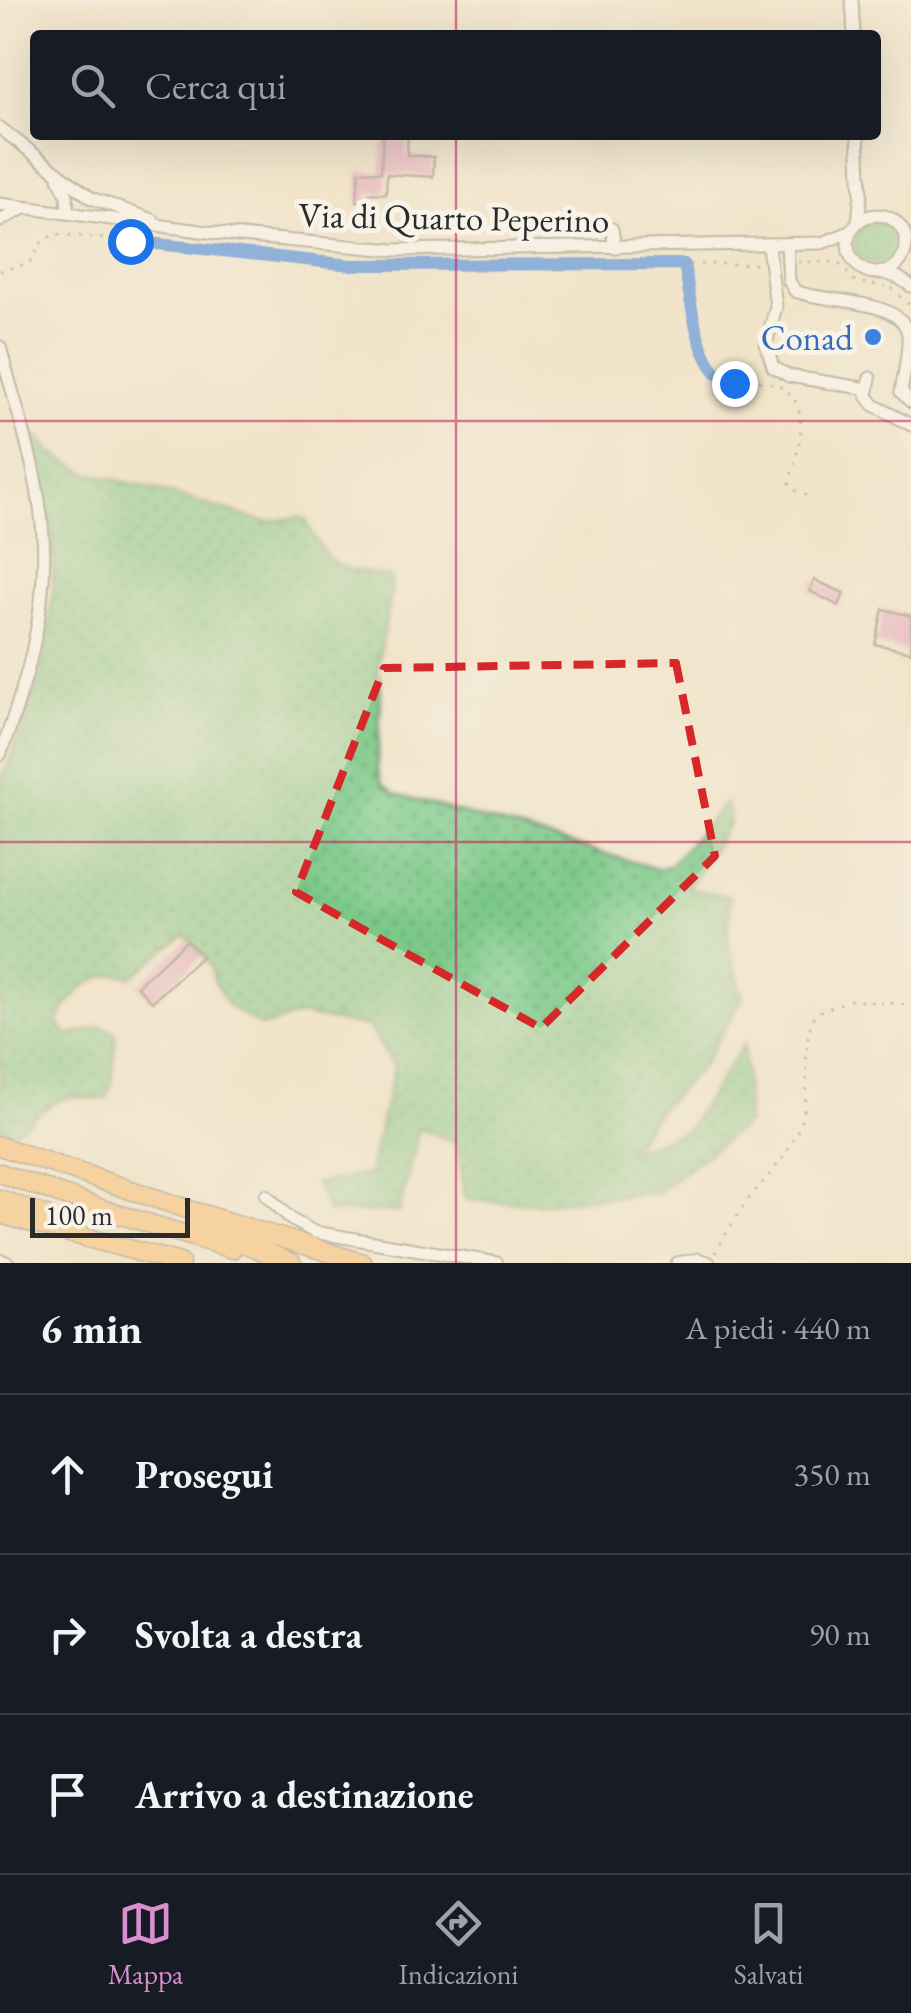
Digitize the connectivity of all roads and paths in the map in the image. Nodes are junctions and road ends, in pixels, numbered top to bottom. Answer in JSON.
{"nodes":[{"id":1,"x":852,"y":0,"type":"edge"},
{"id":2,"x":854,"y":30,"type":"edge"},
{"id":3,"x":0,"y":128,"type":"edge"},
{"id":4,"x":858,"y":140,"type":"edge"},
{"id":5,"x":57,"y":175,"type":"junction"},
{"id":6,"x":80,"y":190,"type":"junction"},
{"id":7,"x":861,"y":194,"type":"junction"},
{"id":8,"x":0,"y":204,"type":"edge"},
{"id":9,"x":28,"y":208,"type":"junction"},
{"id":10,"x":68,"y":213,"type":"junction"},
{"id":11,"x":878,"y":215,"type":"junction"},
{"id":12,"x":87,"y":216,"type":"junction"},
{"id":13,"x":0,"y":221,"type":"edge"},
{"id":14,"x":132,"y":223,"type":"junction"},
{"id":15,"x":172,"y":226,"type":"junction"},
{"id":16,"x":854,"y":227,"type":"junction"},
{"id":17,"x":612,"y":229,"type":"dead end"},
{"id":18,"x":559,"y":230,"type":"dead end"},
{"id":19,"x":906,"y":232,"type":"edge"},
{"id":20,"x":130,"y":241,"type":"junction"},
{"id":21,"x":768,"y":244,"type":"junction"},
{"id":22,"x":787,"y":244,"type":"junction"},
{"id":23,"x":822,"y":244,"type":"junction"},
{"id":24,"x":680,"y":247,"type":"junction"},
{"id":25,"x":558,"y":248,"type":"junction"},
{"id":26,"x":615,"y":248,"type":"junction"},
{"id":27,"x":906,"y":252,"type":"edge"},
{"id":28,"x":850,"y":256,"type":"junction"},
{"id":29,"x":768,"y":263,"type":"junction"},
{"id":30,"x":787,"y":263,"type":"junction"},
{"id":31,"x":684,"y":264,"type":"junction"},
{"id":32,"x":2,"y":270,"type":"edge"},
{"id":33,"x":880,"y":272,"type":"junction"},
{"id":34,"x":911,"y":286,"type":"edge"},
{"id":35,"x":911,"y":307,"type":"edge"},
{"id":36,"x":0,"y":347,"type":"edge"},
{"id":37,"x":911,"y":402,"type":"edge"},
{"id":38,"x":911,"y":426,"type":"edge"},
{"id":39,"x":812,"y":498,"type":"dead end"},
{"id":40,"x":0,"y":754,"type":"edge"},
{"id":41,"x":911,"y":1005,"type":"edge"},
{"id":42,"x":0,"y":1147,"type":"edge"},
{"id":43,"x":0,"y":1173,"type":"edge"},
{"id":44,"x":266,"y":1196,"type":"dead end"},
{"id":45,"x":0,"y":1199,"type":"edge"},
{"id":46,"x":0,"y":1214,"type":"edge"},
{"id":47,"x":0,"y":1260,"type":"edge"},
{"id":48,"x":174,"y":1261,"type":"edge"},
{"id":49,"x":8,"y":1263,"type":"edge"},
{"id":50,"x":280,"y":1263,"type":"edge"},
{"id":51,"x":292,"y":1263,"type":"edge"},
{"id":52,"x":363,"y":1263,"type":"edge"},
{"id":53,"x":497,"y":1263,"type":"edge"},
{"id":54,"x":677,"y":1263,"type":"edge"},
{"id":55,"x":709,"y":1263,"type":"edge"}],
"edges":[{"from":1,"to":2,"type":"street"},
{"from":3,"to":5,"type":"street"},
{"from":4,"to":7,"type":"street"},
{"from":5,"to":6,"type":"street"},
{"from":5,"to":10,"type":"street"},
{"from":6,"to":12,"type":"street"},
{"from":6,"to":15,"type":"street"},
{"from":7,"to":11,"type":"street"},
{"from":7,"to":16,"type":"street"},
{"from":8,"to":9,"type":"street","name":"Via di Quarto Peperino"},
{"from":9,"to":10,"type":"street","name":"Via di Quarto Peperino"},
{"from":9,"to":13,"type":"street"},
{"from":10,"to":12,"type":"street","name":"Via di Quarto Peperino"},
{"from":11,"to":16,"type":"street"},
{"from":11,"to":19,"type":"street"},
{"from":12,"to":14,"type":"street","name":"Via di Quarto Peperino"},
{"from":14,"to":15,"type":"street","name":"Via di Quarto Peperino"},
{"from":14,"to":20,"type":"path"},
{"from":15,"to":25,"type":"street","name":"Via di Quarto Peperino"},
{"from":16,"to":23,"type":"street","name":"Via di Quarto Peperino"},
{"from":16,"to":28,"type":"street"},
{"from":17,"to":26,"type":"street"},
{"from":18,"to":25,"type":"street"},
{"from":19,"to":27,"type":"street"},
{"from":20,"to":31,"type":"path"},
{"from":20,"to":32,"type":"path"},
{"from":21,"to":22,"type":"street","name":"Via di Quarto Peperino"},
{"from":21,"to":24,"type":"street","name":"Via di Quarto Peperino"},
{"from":21,"to":29,"type":"street"},
{"from":22,"to":23,"type":"street","name":"Via di Quarto Peperino"},
{"from":22,"to":30,"type":"street"},
{"from":23,"to":28,"type":"street","name":"Via di Quarto Peperino"},
{"from":24,"to":26,"type":"street","name":"Via di Quarto Peperino"},
{"from":24,"to":31,"type":"path"},
{"from":25,"to":26,"type":"street","name":"Via di Quarto Peperino"},
{"from":27,"to":33,"type":"street"},
{"from":27,"to":34,"type":"street"},
{"from":28,"to":33,"type":"street"},
{"from":29,"to":31,"type":"path"},
{"from":29,"to":38,"type":"street"},
{"from":30,"to":35,"type":"path"},
{"from":30,"to":37,"type":"street"},
{"from":31,"to":39,"type":"path"},
{"from":33,"to":34,"type":"street"},
{"from":36,"to":40,"type":"street"},
{"from":41,"to":55,"type":"path"},
{"from":42,"to":51,"type":"highway"},
{"from":42,"to":52,"type":"highway"},
{"from":43,"to":50,"type":"highway"},
{"from":44,"to":53,"type":"street"},
{"from":45,"to":48,"type":"highway"},
{"from":46,"to":48,"type":"highway"},
{"from":47,"to":49,"type":"street"},
{"from":54,"to":55,"type":"street"}]}
